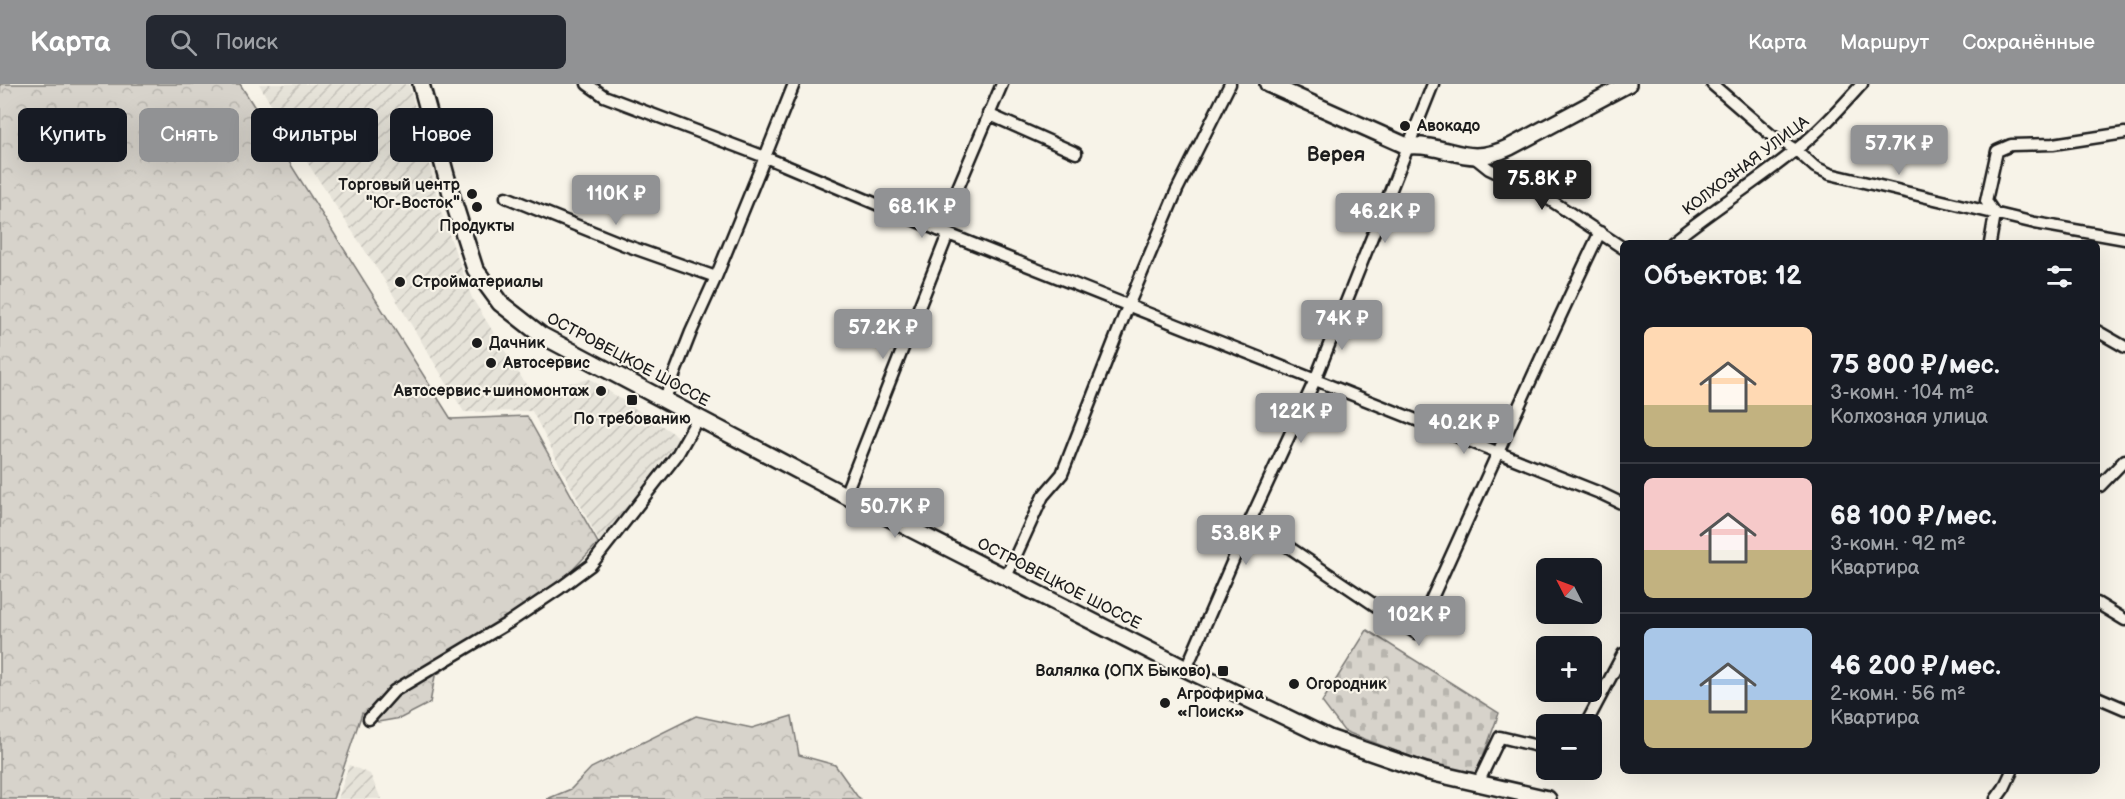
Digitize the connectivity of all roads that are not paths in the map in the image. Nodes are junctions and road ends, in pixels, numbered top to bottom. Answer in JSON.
{"nodes":[{"id":1,"x":421,"y":84,"type":"edge"},
{"id":2,"x":587,"y":84,"type":"edge"},
{"id":3,"x":794,"y":84,"type":"edge"},
{"id":4,"x":1002,"y":84,"type":"edge"},
{"id":5,"x":1230,"y":84,"type":"edge"},
{"id":6,"x":1268,"y":84,"type":"edge"},
{"id":7,"x":1433,"y":84,"type":"edge"},
{"id":8,"x":1628,"y":84,"type":"edge"},
{"id":9,"x":1712,"y":84,"type":"edge"},
{"id":10,"x":1862,"y":84,"type":"edge"},
{"id":11,"x":988,"y":114,"type":"junction"},
{"id":12,"x":2125,"y":133,"type":"edge"},
{"id":13,"x":1407,"y":146,"type":"junction"},
{"id":14,"x":1796,"y":150,"type":"junction"},
{"id":15,"x":1076,"y":153,"type":"dead end"},
{"id":16,"x":1474,"y":157,"type":"junction"},
{"id":17,"x":765,"y":158,"type":"junction"},
{"id":18,"x":507,"y":197,"type":"dead end"},
{"id":19,"x":1995,"y":214,"type":"junction"},
{"id":20,"x":943,"y":232,"type":"junction"},
{"id":21,"x":1600,"y":232,"type":"junction"},
{"id":22,"x":2125,"y":238,"type":"edge"},
{"id":23,"x":1675,"y":240,"type":"edge"},
{"id":24,"x":1991,"y":240,"type":"edge"},
{"id":25,"x":1620,"y":246,"type":"edge"},
{"id":26,"x":716,"y":277,"type":"junction"},
{"id":27,"x":1128,"y":306,"type":"junction"},
{"id":28,"x":2100,"y":333,"type":"edge"},
{"id":29,"x":2125,"y":347,"type":"edge"},
{"id":30,"x":1315,"y":380,"type":"junction"},
{"id":31,"x":664,"y":401,"type":"junction"},
{"id":32,"x":698,"y":418,"type":"junction"},
{"id":33,"x":1499,"y":453,"type":"junction"},
{"id":34,"x":2125,"y":460,"type":"edge"},
{"id":35,"x":2100,"y":486,"type":"edge"},
{"id":36,"x":845,"y":495,"type":"junction"},
{"id":37,"x":1620,"y":503,"type":"edge"},
{"id":38,"x":1250,"y":521,"type":"junction"},
{"id":39,"x":1006,"y":577,"type":"junction"},
{"id":40,"x":2100,"y":605,"type":"edge"},
{"id":41,"x":2125,"y":620,"type":"edge"},
{"id":42,"x":1620,"y":660,"type":"edge"},
{"id":43,"x":1186,"y":669,"type":"junction"},
{"id":44,"x":2100,"y":698,"type":"edge"},
{"id":45,"x":2125,"y":708,"type":"edge"},
{"id":46,"x":1591,"y":714,"type":"edge"},
{"id":47,"x":369,"y":719,"type":"dead end"},
{"id":48,"x":1536,"y":746,"type":"edge"},
{"id":49,"x":2011,"y":774,"type":"edge"},
{"id":50,"x":1478,"y":783,"type":"junction"},
{"id":51,"x":1548,"y":799,"type":"edge"},
{"id":52,"x":1996,"y":799,"type":"edge"}],
"edges":[{"from":1,"to":31,"type":"main road","name":"ОСТРОВЕЦКОЕ ШОССЕ"},
{"from":2,"to":17,"type":"street"},
{"from":3,"to":17,"type":"street"},
{"from":4,"to":11,"type":"street"},
{"from":5,"to":27,"type":"street"},
{"from":6,"to":13,"type":"main road"},
{"from":7,"to":13,"type":"street"},
{"from":8,"to":16,"type":"main road"},
{"from":9,"to":14,"type":"street"},
{"from":10,"to":14,"type":"street","name":"КОЛХОЗНАЯ УЛИЦА"},
{"from":11,"to":15,"type":"street"},
{"from":11,"to":20,"type":"street"},
{"from":12,"to":19,"type":"street"},
{"from":13,"to":16,"type":"main road"},
{"from":13,"to":30,"type":"street"},
{"from":14,"to":19,"type":"street"},
{"from":14,"to":23,"type":"street","name":"КОЛХОЗНАЯ УЛИЦА"},
{"from":16,"to":21,"type":"street"},
{"from":17,"to":20,"type":"street"},
{"from":17,"to":26,"type":"street"},
{"from":18,"to":26,"type":"street"},
{"from":19,"to":22,"type":"street"},
{"from":19,"to":24,"type":"street"},
{"from":20,"to":27,"type":"street"},
{"from":20,"to":36,"type":"street"},
{"from":21,"to":25,"type":"street"},
{"from":21,"to":33,"type":"street"},
{"from":26,"to":31,"type":"street"},
{"from":27,"to":30,"type":"street"},
{"from":27,"to":39,"type":"street"},
{"from":28,"to":29,"type":"street"},
{"from":30,"to":33,"type":"street"},
{"from":30,"to":38,"type":"street"},
{"from":31,"to":32,"type":"main road","name":"ОСТРОВЕЦКОЕ ШОССЕ"},
{"from":32,"to":36,"type":"main road","name":"ОСТРОВЕЦКОЕ ШОССЕ"},
{"from":32,"to":47,"type":"street"},
{"from":33,"to":37,"type":"street"},
{"from":33,"to":38,"type":"street"},
{"from":34,"to":35,"type":"street"},
{"from":36,"to":39,"type":"main road","name":"ОСТРОВЕЦКОЕ ШОССЕ"},
{"from":38,"to":43,"type":"street"},
{"from":39,"to":43,"type":"main road","name":"ОСТРОВЕЦКОЕ ШОССЕ"},
{"from":40,"to":41,"type":"street"},
{"from":42,"to":46,"type":"street"},
{"from":43,"to":50,"type":"main road","name":"ОСТРОВЕЦКОЕ ШОССЕ"},
{"from":44,"to":45,"type":"street"},
{"from":48,"to":50,"type":"street"},
{"from":49,"to":52,"type":"street"},
{"from":50,"to":51,"type":"main road","name":"ОСТРОВЕЦКОЕ ШОССЕ"}]}
